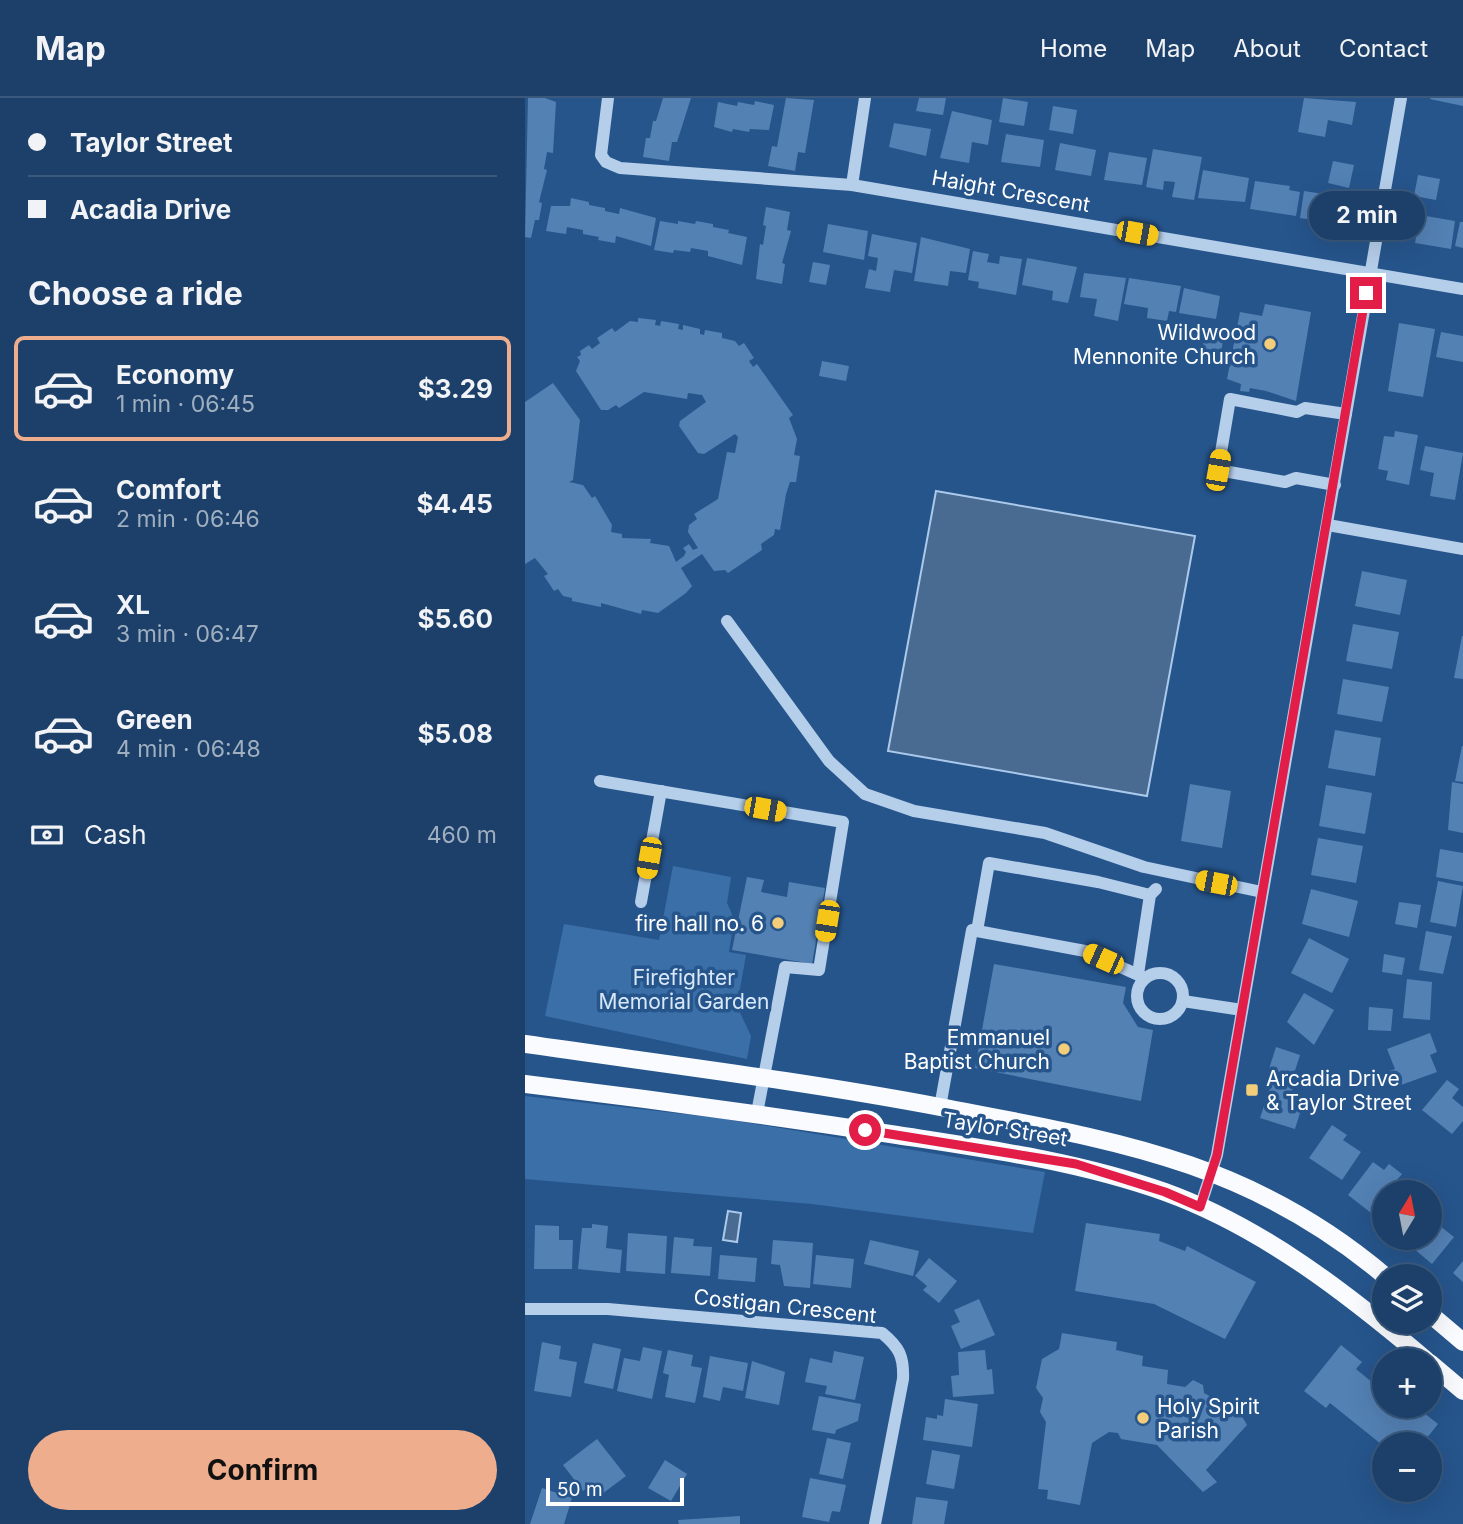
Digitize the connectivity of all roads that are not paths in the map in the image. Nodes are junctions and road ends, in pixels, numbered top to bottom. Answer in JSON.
{"nodes":[{"id":1,"x":608,"y":98,"type":"edge"},
{"id":2,"x":865,"y":98,"type":"edge"},
{"id":3,"x":1401,"y":98,"type":"edge"},
{"id":4,"x":852,"y":184,"type":"junction"},
{"id":5,"x":1370,"y":273,"type":"junction"},
{"id":6,"x":1463,"y":289,"type":"edge"},
{"id":7,"x":1346,"y":414,"type":"junction"},
{"id":8,"x":1335,"y":485,"type":"junction"},
{"id":9,"x":1328,"y":525,"type":"junction"},
{"id":10,"x":1463,"y":549,"type":"edge"},
{"id":11,"x":727,"y":621,"type":"dead end"},
{"id":12,"x":600,"y":781,"type":"dead end"},
{"id":13,"x":661,"y":791,"type":"junction"},
{"id":14,"x":1262,"y":892,"type":"junction"},
{"id":15,"x":641,"y":902,"type":"dead end"},
{"id":16,"x":977,"y":931,"type":"junction"},
{"id":17,"x":1141,"y":976,"type":"junction"},
{"id":18,"x":1183,"y":1001,"type":"junction"},
{"id":19,"x":1242,"y":1010,"type":"junction"},
{"id":20,"x":525,"y":1044,"type":"edge"},
{"id":21,"x":764,"y":1079,"type":"junction"},
{"id":22,"x":525,"y":1084,"type":"edge"},
{"id":23,"x":940,"y":1107,"type":"junction"},
{"id":24,"x":757,"y":1113,"type":"junction"},
{"id":25,"x":1212,"y":1170,"type":"junction"},
{"id":26,"x":1200,"y":1207,"type":"junction"},
{"id":27,"x":1372,"y":1265,"type":"edge"},
{"id":28,"x":525,"y":1309,"type":"edge"},
{"id":29,"x":1442,"y":1324,"type":"edge"},
{"id":30,"x":1463,"y":1342,"type":"edge"},
{"id":31,"x":1412,"y":1348,"type":"edge"},
{"id":32,"x":1442,"y":1373,"type":"edge"},
{"id":33,"x":1463,"y":1391,"type":"edge"},
{"id":34,"x":875,"y":1524,"type":"edge"}],
"edges":[{"from":1,"to":4,"type":"street","name":"Haight Crescent"},
{"from":2,"to":4,"type":"street"},
{"from":3,"to":5,"type":"street"},
{"from":4,"to":5,"type":"street","name":"Haight Crescent"},
{"from":5,"to":6,"type":"street","name":"Haight Crescent"},
{"from":5,"to":7,"type":"street"},
{"from":7,"to":8,"type":"street"},
{"from":7,"to":8,"type":"street"},
{"from":8,"to":9,"type":"street"},
{"from":9,"to":10,"type":"street"},
{"from":9,"to":14,"type":"street"},
{"from":11,"to":14,"type":"street"},
{"from":12,"to":13,"type":"street"},
{"from":13,"to":15,"type":"street"},
{"from":13,"to":21,"type":"street"},
{"from":14,"to":19,"type":"street"},
{"from":16,"to":17,"type":"street"},
{"from":16,"to":17,"type":"street"},
{"from":16,"to":23,"type":"street"},
{"from":17,"to":18,"type":"street"},
{"from":17,"to":18,"type":"street"},
{"from":18,"to":19,"type":"street"},
{"from":19,"to":25,"type":"street"},
{"from":20,"to":21,"type":"main road","name":"Taylor Street"},
{"from":21,"to":23,"type":"main road","name":"Taylor Street"},
{"from":21,"to":24,"type":"street"},
{"from":22,"to":24,"type":"main road","name":"Taylor Street"},
{"from":23,"to":25,"type":"main road","name":"Taylor Street"},
{"from":24,"to":26,"type":"main road","name":"Taylor Street"},
{"from":25,"to":26,"type":"street"},
{"from":25,"to":27,"type":"main road","name":"Taylor Street"},
{"from":26,"to":31,"type":"main road","name":"Taylor Street"},
{"from":28,"to":34,"type":"street","name":"Costigan Crescent"},
{"from":29,"to":30,"type":"main road"},
{"from":32,"to":33,"type":"main road","name":"Taylor Street"}]}
